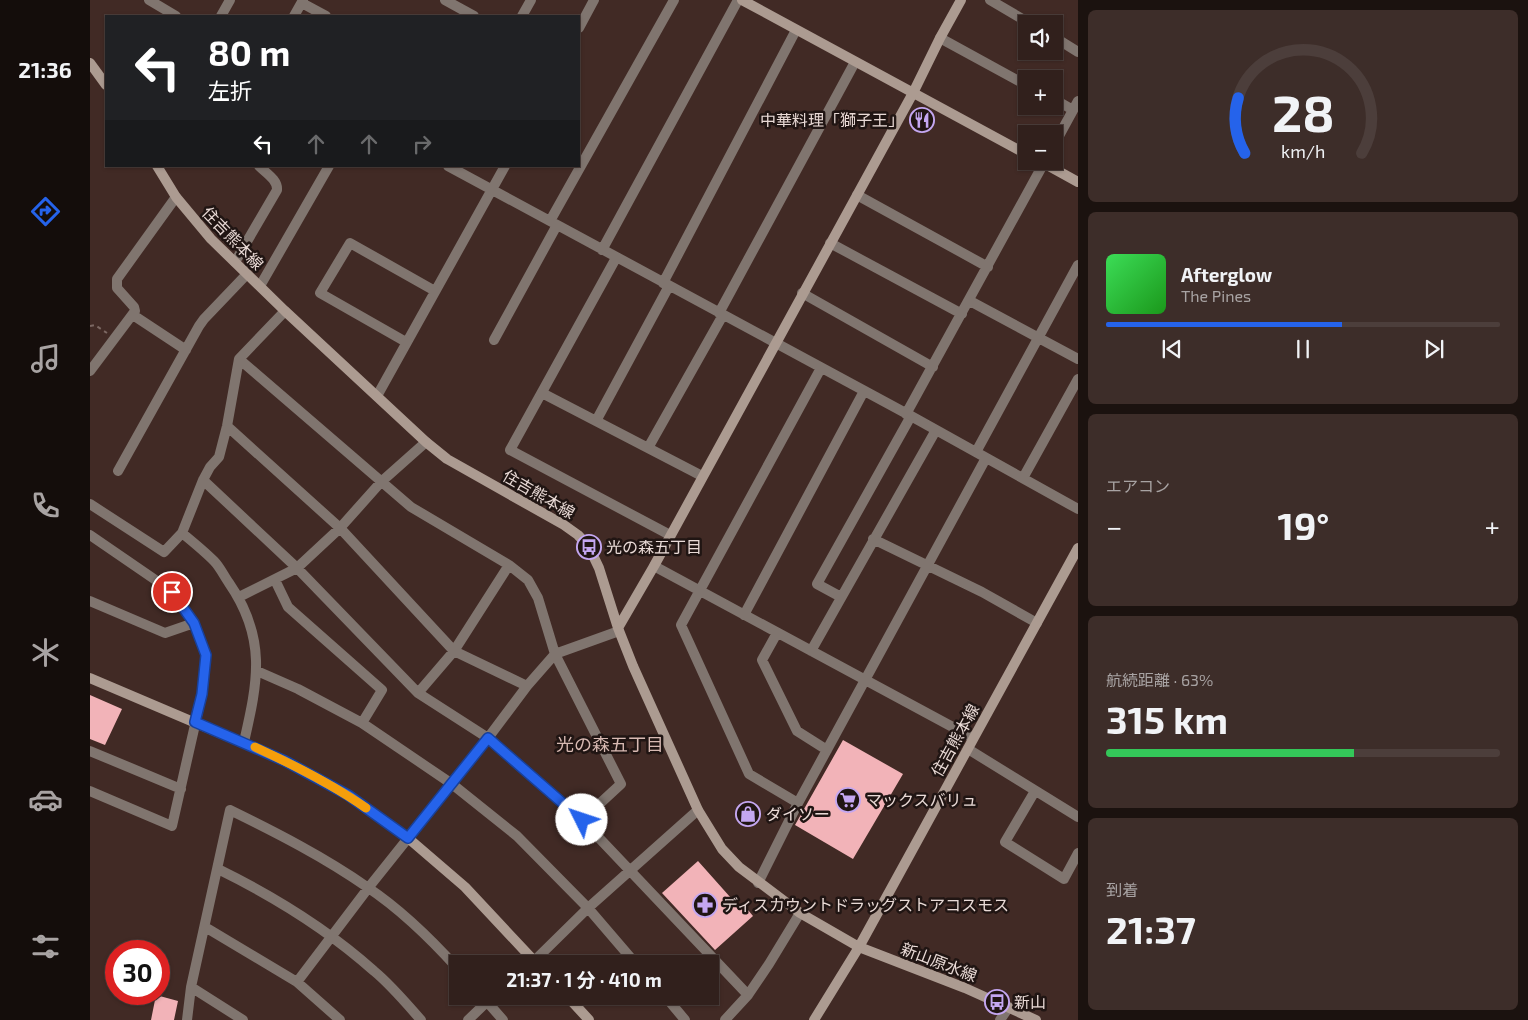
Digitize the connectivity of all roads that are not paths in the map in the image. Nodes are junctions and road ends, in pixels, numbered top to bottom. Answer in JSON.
{"nodes":[{"id":1,"x":149,"y":0,"type":"edge"},
{"id":2,"x":230,"y":0,"type":"edge"},
{"id":3,"x":445,"y":0,"type":"edge"},
{"id":4,"x":531,"y":0,"type":"edge"},
{"id":5,"x":594,"y":0,"type":"edge"},
{"id":6,"x":674,"y":0,"type":"edge"},
{"id":7,"x":738,"y":0,"type":"edge"},
{"id":8,"x":742,"y":0,"type":"edge"},
{"id":9,"x":961,"y":0,"type":"edge"},
{"id":10,"x":990,"y":0,"type":"edge"},
{"id":11,"x":302,"y":1,"type":"edge"},
{"id":12,"x":174,"y":15,"type":"edge"},
{"id":13,"x":222,"y":15,"type":"edge"},
{"id":14,"x":295,"y":15,"type":"edge"},
{"id":15,"x":324,"y":15,"type":"edge"},
{"id":16,"x":472,"y":15,"type":"edge"},
{"id":17,"x":523,"y":15,"type":"edge"},
{"id":18,"x":1018,"y":17,"type":"edge"},
{"id":19,"x":580,"y":26,"type":"edge"},
{"id":20,"x":796,"y":30,"type":"junction"},
{"id":21,"x":940,"y":38,"type":"junction"},
{"id":22,"x":1063,"y":43,"type":"edge"},
{"id":23,"x":1078,"y":52,"type":"edge"},
{"id":24,"x":855,"y":62,"type":"junction"},
{"id":25,"x":90,"y":63,"type":"edge"},
{"id":26,"x":1018,"y":81,"type":"edge"},
{"id":27,"x":105,"y":83,"type":"edge"},
{"id":28,"x":913,"y":93,"type":"junction"},
{"id":29,"x":1063,"y":102,"type":"edge"},
{"id":30,"x":1076,"y":105,"type":"edge"},
{"id":31,"x":1063,"y":129,"type":"edge"},
{"id":32,"x":1018,"y":150,"type":"edge"},
{"id":33,"x":158,"y":167,"type":"edge"},
{"id":34,"x":260,"y":167,"type":"edge"},
{"id":35,"x":328,"y":167,"type":"edge"},
{"id":36,"x":450,"y":167,"type":"edge"},
{"id":37,"x":504,"y":167,"type":"edge"},
{"id":38,"x":1039,"y":170,"type":"edge"},
{"id":39,"x":1057,"y":170,"type":"edge"},
{"id":40,"x":1078,"y":182,"type":"edge"},
{"id":41,"x":492,"y":190,"type":"junction"},
{"id":42,"x":856,"y":195,"type":"junction"},
{"id":43,"x":176,"y":197,"type":"junction"},
{"id":44,"x":553,"y":223,"type":"junction"},
{"id":45,"x":830,"y":243,"type":"junction"},
{"id":46,"x":602,"y":250,"type":"junction"},
{"id":47,"x":616,"y":258,"type":"junction"},
{"id":48,"x":235,"y":262,"type":"junction"},
{"id":49,"x":1078,"y":265,"type":"edge"},
{"id":50,"x":988,"y":266,"type":"junction"},
{"id":51,"x":247,"y":274,"type":"junction"},
{"id":52,"x":666,"y":284,"type":"junction"},
{"id":53,"x":260,"y":286,"type":"junction"},
{"id":54,"x":436,"y":291,"type":"junction"},
{"id":55,"x":802,"y":293,"type":"junction"},
{"id":56,"x":970,"y":301,"type":"junction"},
{"id":57,"x":285,"y":311,"type":"junction"},
{"id":58,"x":721,"y":314,"type":"junction"},
{"id":59,"x":962,"y":314,"type":"junction"},
{"id":60,"x":133,"y":315,"type":"junction"},
{"id":61,"x":1038,"y":337,"type":"junction"},
{"id":62,"x":494,"y":340,"type":"dead end"},
{"id":63,"x":406,"y":342,"type":"junction"},
{"id":64,"x":775,"y":343,"type":"junction"},
{"id":65,"x":186,"y":350,"type":"junction"},
{"id":66,"x":239,"y":359,"type":"junction"},
{"id":67,"x":1078,"y":359,"type":"edge"},
{"id":68,"x":933,"y":367,"type":"junction"},
{"id":69,"x":821,"y":368,"type":"junction"},
{"id":70,"x":90,"y":371,"type":"edge"},
{"id":71,"x":1078,"y":379,"type":"edge"},
{"id":72,"x":864,"y":391,"type":"junction"},
{"id":73,"x":542,"y":393,"type":"junction"},
{"id":74,"x":377,"y":396,"type":"junction"},
{"id":75,"x":909,"y":415,"type":"junction"},
{"id":76,"x":596,"y":421,"type":"junction"},
{"id":77,"x":228,"y":426,"type":"junction"},
{"id":78,"x":936,"y":430,"type":"junction"},
{"id":79,"x":426,"y":442,"type":"junction"},
{"id":80,"x":648,"y":448,"type":"junction"},
{"id":81,"x":976,"y":452,"type":"junction"},
{"id":82,"x":986,"y":458,"type":"junction"},
{"id":83,"x":118,"y":471,"type":"dead end"},
{"id":84,"x":702,"y":476,"type":"junction"},
{"id":85,"x":1022,"y":478,"type":"junction"},
{"id":86,"x":203,"y":480,"type":"junction"},
{"id":87,"x":381,"y":482,"type":"junction"},
{"id":88,"x":90,"y":504,"type":"edge"},
{"id":89,"x":1078,"y":509,"type":"edge"},
{"id":90,"x":340,"y":528,"type":"junction"},
{"id":91,"x":182,"y":533,"type":"junction"},
{"id":92,"x":90,"y":535,"type":"edge"},
{"id":93,"x":670,"y":535,"type":"junction"},
{"id":94,"x":873,"y":539,"type":"junction"},
{"id":95,"x":1078,"y":548,"type":"edge"},
{"id":96,"x":928,"y":564,"type":"junction"},
{"id":97,"x":509,"y":565,"type":"junction"},
{"id":98,"x":654,"y":566,"type":"junction"},
{"id":99,"x":297,"y":568,"type":"junction"},
{"id":100,"x":275,"y":580,"type":"junction"},
{"id":101,"x":700,"y":591,"type":"junction"},
{"id":102,"x":840,"y":597,"type":"junction"},
{"id":103,"x":239,"y":598,"type":"junction"},
{"id":104,"x":90,"y":601,"type":"edge"},
{"id":105,"x":744,"y":615,"type":"junction"},
{"id":106,"x":194,"y":623,"type":"junction"},
{"id":107,"x":1037,"y":623,"type":"junction"},
{"id":108,"x":618,"y":630,"type":"junction"},
{"id":109,"x":777,"y":632,"type":"junction"},
{"id":110,"x":454,"y":651,"type":"junction"},
{"id":111,"x":811,"y":651,"type":"junction"},
{"id":112,"x":555,"y":654,"type":"junction"},
{"id":113,"x":257,"y":671,"type":"junction"},
{"id":114,"x":90,"y":678,"type":"edge"},
{"id":115,"x":866,"y":680,"type":"junction"},
{"id":116,"x":527,"y":686,"type":"junction"},
{"id":117,"x":418,"y":693,"type":"junction"},
{"id":118,"x":195,"y":722,"type":"junction"},
{"id":119,"x":362,"y":723,"type":"junction"},
{"id":120,"x":488,"y":738,"type":"junction"},
{"id":121,"x":973,"y":738,"type":"junction"},
{"id":122,"x":244,"y":742,"type":"junction"},
{"id":123,"x":968,"y":749,"type":"junction"},
{"id":124,"x":827,"y":750,"type":"junction"},
{"id":125,"x":90,"y":751,"type":"edge"},
{"id":126,"x":452,"y":784,"type":"junction"},
{"id":127,"x":181,"y":789,"type":"junction"},
{"id":128,"x":90,"y":791,"type":"edge"},
{"id":129,"x":1035,"y":791,"type":"junction"},
{"id":130,"x":798,"y":803,"type":"junction"},
{"id":131,"x":698,"y":810,"type":"junction"},
{"id":132,"x":1078,"y":817,"type":"edge"},
{"id":133,"x":582,"y":820,"type":"junction"},
{"id":134,"x":408,"y":838,"type":"junction"},
{"id":135,"x":1078,"y":853,"type":"edge"},
{"id":136,"x":218,"y":869,"type":"junction"},
{"id":137,"x":630,"y":870,"type":"junction"},
{"id":138,"x":758,"y":883,"type":"junction"},
{"id":139,"x":369,"y":887,"type":"junction"},
{"id":140,"x":588,"y":908,"type":"junction"},
{"id":141,"x":800,"y":913,"type":"junction"},
{"id":142,"x":205,"y":927,"type":"junction"},
{"id":143,"x":332,"y":936,"type":"junction"},
{"id":144,"x":858,"y":947,"type":"junction"},
{"id":145,"x":527,"y":955,"type":"edge"},
{"id":146,"x":542,"y":955,"type":"edge"},
{"id":147,"x":628,"y":955,"type":"edge"},
{"id":148,"x":449,"y":960,"type":"edge"},
{"id":149,"x":297,"y":982,"type":"junction"},
{"id":150,"x":192,"y":987,"type":"junction"},
{"id":151,"x":748,"y":995,"type":"junction"},
{"id":152,"x":481,"y":1005,"type":"edge"},
{"id":153,"x":492,"y":1005,"type":"edge"},
{"id":154,"x":575,"y":1005,"type":"edge"},
{"id":155,"x":672,"y":1005,"type":"edge"},
{"id":156,"x":1009,"y":1007,"type":"junction"},
{"id":157,"x":187,"y":1020,"type":"edge"},
{"id":158,"x":243,"y":1020,"type":"edge"},
{"id":159,"x":340,"y":1020,"type":"edge"},
{"id":160,"x":422,"y":1020,"type":"edge"},
{"id":161,"x":468,"y":1020,"type":"edge"},
{"id":162,"x":502,"y":1020,"type":"edge"},
{"id":163,"x":589,"y":1020,"type":"edge"},
{"id":164,"x":685,"y":1020,"type":"edge"},
{"id":165,"x":725,"y":1020,"type":"edge"},
{"id":166,"x":814,"y":1020,"type":"edge"},
{"id":167,"x":1000,"y":1020,"type":"edge"},
{"id":168,"x":1036,"y":1020,"type":"edge"}],
"edges":[{"from":1,"to":12,"type":"street"},
{"from":2,"to":13,"type":"street"},
{"from":3,"to":16,"type":"street"},
{"from":4,"to":17,"type":"street"},
{"from":5,"to":19,"type":"street"},
{"from":6,"to":44,"type":"street"},
{"from":7,"to":46,"type":"street"},
{"from":8,"to":20,"type":"main road"},
{"from":9,"to":21,"type":"main road"},
{"from":10,"to":18,"type":"street"},
{"from":11,"to":14,"type":"street"},
{"from":11,"to":15,"type":"street"},
{"from":20,"to":24,"type":"main road"},
{"from":20,"to":52,"type":"street"},
{"from":21,"to":26,"type":"street"},
{"from":21,"to":28,"type":"main road"},
{"from":22,"to":23,"type":"street"},
{"from":24,"to":28,"type":"main road"},
{"from":24,"to":58,"type":"street"},
{"from":25,"to":27,"type":"main road"},
{"from":28,"to":32,"type":"main road"},
{"from":28,"to":42,"type":"main road"},
{"from":29,"to":30,"type":"street"},
{"from":30,"to":31,"type":"street"},
{"from":33,"to":43,"type":"main road","name":"住吉熊本線"},
{"from":34,"to":48,"type":"street"},
{"from":35,"to":53,"type":"street"},
{"from":36,"to":41,"type":"street"},
{"from":37,"to":41,"type":"street"},
{"from":38,"to":50,"type":"street"},
{"from":39,"to":40,"type":"main road"},
{"from":41,"to":44,"type":"street"},
{"from":41,"to":54,"type":"street"},
{"from":42,"to":45,"type":"main road"},
{"from":42,"to":50,"type":"street"},
{"from":43,"to":48,"type":"main road","name":"住吉熊本線"},
{"from":43,"to":60,"type":"street"},
{"from":44,"to":46,"type":"street"},
{"from":44,"to":62,"type":"street"},
{"from":45,"to":55,"type":"main road"},
{"from":45,"to":59,"type":"street"},
{"from":46,"to":47,"type":"street"},
{"from":47,"to":52,"type":"street"},
{"from":47,"to":73,"type":"street"},
{"from":48,"to":51,"type":"main road","name":"住吉熊本線"},
{"from":49,"to":61,"type":"street"},
{"from":50,"to":56,"type":"street"},
{"from":51,"to":53,"type":"main road","name":"住吉熊本線"},
{"from":51,"to":65,"type":"street"},
{"from":52,"to":58,"type":"street"},
{"from":52,"to":76,"type":"street"},
{"from":53,"to":57,"type":"main road","name":"住吉熊本線"},
{"from":54,"to":63,"type":"street"},
{"from":54,"to":63,"type":"street"},
{"from":55,"to":64,"type":"main road"},
{"from":55,"to":68,"type":"street"},
{"from":56,"to":59,"type":"street"},
{"from":56,"to":61,"type":"street"},
{"from":57,"to":66,"type":"street"},
{"from":57,"to":74,"type":"main road","name":"住吉熊本線"},
{"from":58,"to":64,"type":"street"},
{"from":58,"to":80,"type":"street"},
{"from":59,"to":68,"type":"street"},
{"from":60,"to":65,"type":"street"},
{"from":60,"to":70,"type":"street"},
{"from":61,"to":67,"type":"street"},
{"from":61,"to":81,"type":"street"},
{"from":63,"to":74,"type":"street"},
{"from":64,"to":69,"type":"street"},
{"from":64,"to":84,"type":"main road"},
{"from":65,"to":83,"type":"street"},
{"from":66,"to":77,"type":"street"},
{"from":66,"to":87,"type":"street"},
{"from":68,"to":75,"type":"street"},
{"from":69,"to":72,"type":"street"},
{"from":69,"to":101,"type":"street"},
{"from":71,"to":85,"type":"street"},
{"from":72,"to":75,"type":"street"},
{"from":72,"to":105,"type":"street"},
{"from":73,"to":76,"type":"street"},
{"from":73,"to":93,"type":"street"},
{"from":74,"to":79,"type":"main road","name":"住吉熊本線"},
{"from":75,"to":78,"type":"street"},
{"from":75,"to":102,"type":"street"},
{"from":76,"to":80,"type":"street"},
{"from":77,"to":86,"type":"street"},
{"from":77,"to":90,"type":"street"},
{"from":78,"to":81,"type":"street"},
{"from":78,"to":94,"type":"street"},
{"from":79,"to":87,"type":"street"},
{"from":79,"to":108,"type":"main road","name":"住吉熊本線"},
{"from":80,"to":84,"type":"street"},
{"from":81,"to":82,"type":"street"},
{"from":82,"to":85,"type":"street"},
{"from":82,"to":96,"type":"street"},
{"from":84,"to":93,"type":"main road"},
{"from":85,"to":89,"type":"street"},
{"from":86,"to":91,"type":"street"},
{"from":86,"to":99,"type":"street"},
{"from":87,"to":90,"type":"street"},
{"from":87,"to":97,"type":"street"},
{"from":88,"to":91,"type":"street"},
{"from":90,"to":99,"type":"street"},
{"from":90,"to":110,"type":"street"},
{"from":91,"to":103,"type":"street"},
{"from":92,"to":106,"type":"street"},
{"from":93,"to":98,"type":"main road"},
{"from":94,"to":96,"type":"street"},
{"from":94,"to":102,"type":"street"},
{"from":95,"to":107,"type":"main road","name":"住吉熊本線"},
{"from":96,"to":107,"type":"street"},
{"from":96,"to":115,"type":"street"},
{"from":97,"to":110,"type":"street"},
{"from":97,"to":112,"type":"street"},
{"from":98,"to":101,"type":"street"},
{"from":98,"to":108,"type":"main road"},
{"from":99,"to":100,"type":"street"},
{"from":99,"to":117,"type":"street"},
{"from":100,"to":103,"type":"street"},
{"from":100,"to":119,"type":"street"},
{"from":101,"to":105,"type":"street"},
{"from":101,"to":130,"type":"street"},
{"from":102,"to":111,"type":"street"},
{"from":103,"to":113,"type":"street"},
{"from":104,"to":106,"type":"street"},
{"from":105,"to":109,"type":"street"},
{"from":106,"to":118,"type":"street"},
{"from":107,"to":121,"type":"main road","name":"住吉熊本線"},
{"from":108,"to":112,"type":"street"},
{"from":108,"to":131,"type":"main road","name":"住吉熊本線"},
{"from":109,"to":111,"type":"street"},
{"from":109,"to":124,"type":"street"},
{"from":110,"to":116,"type":"street"},
{"from":110,"to":117,"type":"street"},
{"from":111,"to":115,"type":"street"},
{"from":112,"to":116,"type":"street"},
{"from":112,"to":133,"type":"street"},
{"from":113,"to":119,"type":"street"},
{"from":113,"to":122,"type":"street"},
{"from":114,"to":118,"type":"main road"},
{"from":115,"to":121,"type":"street"},
{"from":115,"to":124,"type":"street"},
{"from":116,"to":120,"type":"street"},
{"from":117,"to":120,"type":"street"},
{"from":118,"to":122,"type":"main road"},
{"from":118,"to":127,"type":"street"},
{"from":119,"to":126,"type":"street"},
{"from":120,"to":126,"type":"street"},
{"from":120,"to":133,"type":"street"},
{"from":121,"to":123,"type":"main road","name":"住吉熊本線"},
{"from":122,"to":134,"type":"main road"},
{"from":123,"to":129,"type":"street"},
{"from":123,"to":144,"type":"main road","name":"住吉熊本線"},
{"from":124,"to":130,"type":"street"},
{"from":125,"to":127,"type":"street"},
{"from":126,"to":134,"type":"street"},
{"from":126,"to":140,"type":"street"},
{"from":127,"to":128,"type":"street"},
{"from":129,"to":132,"type":"street"},
{"from":129,"to":135,"type":"street"},
{"from":130,"to":138,"type":"street"},
{"from":131,"to":137,"type":"street"},
{"from":131,"to":138,"type":"main road","name":"住吉熊本線"},
{"from":133,"to":137,"type":"street"},
{"from":134,"to":139,"type":"street"},
{"from":134,"to":145,"type":"main road"},
{"from":136,"to":139,"type":"street"},
{"from":136,"to":142,"type":"street"},
{"from":136,"to":143,"type":"street"},
{"from":137,"to":140,"type":"street"},
{"from":137,"to":151,"type":"street"},
{"from":138,"to":141,"type":"main road","name":"住吉熊本線"},
{"from":139,"to":143,"type":"street"},
{"from":139,"to":148,"type":"street"},
{"from":140,"to":146,"type":"street"},
{"from":140,"to":147,"type":"street"},
{"from":141,"to":144,"type":"main road","name":"住吉熊本線"},
{"from":141,"to":151,"type":"street"},
{"from":142,"to":149,"type":"street"},
{"from":142,"to":150,"type":"street"},
{"from":143,"to":149,"type":"street"},
{"from":143,"to":160,"type":"street"},
{"from":144,"to":156,"type":"main road","name":"新山原水線"},
{"from":144,"to":166,"type":"main road","name":"住吉熊本線"},
{"from":149,"to":159,"type":"street"},
{"from":150,"to":157,"type":"street"},
{"from":150,"to":158,"type":"street"},
{"from":151,"to":165,"type":"street"},
{"from":152,"to":161,"type":"street"},
{"from":153,"to":162,"type":"street"},
{"from":154,"to":163,"type":"main road"},
{"from":155,"to":164,"type":"street"},
{"from":156,"to":167,"type":"street"},
{"from":156,"to":168,"type":"main road","name":"新山原水線"}]}
